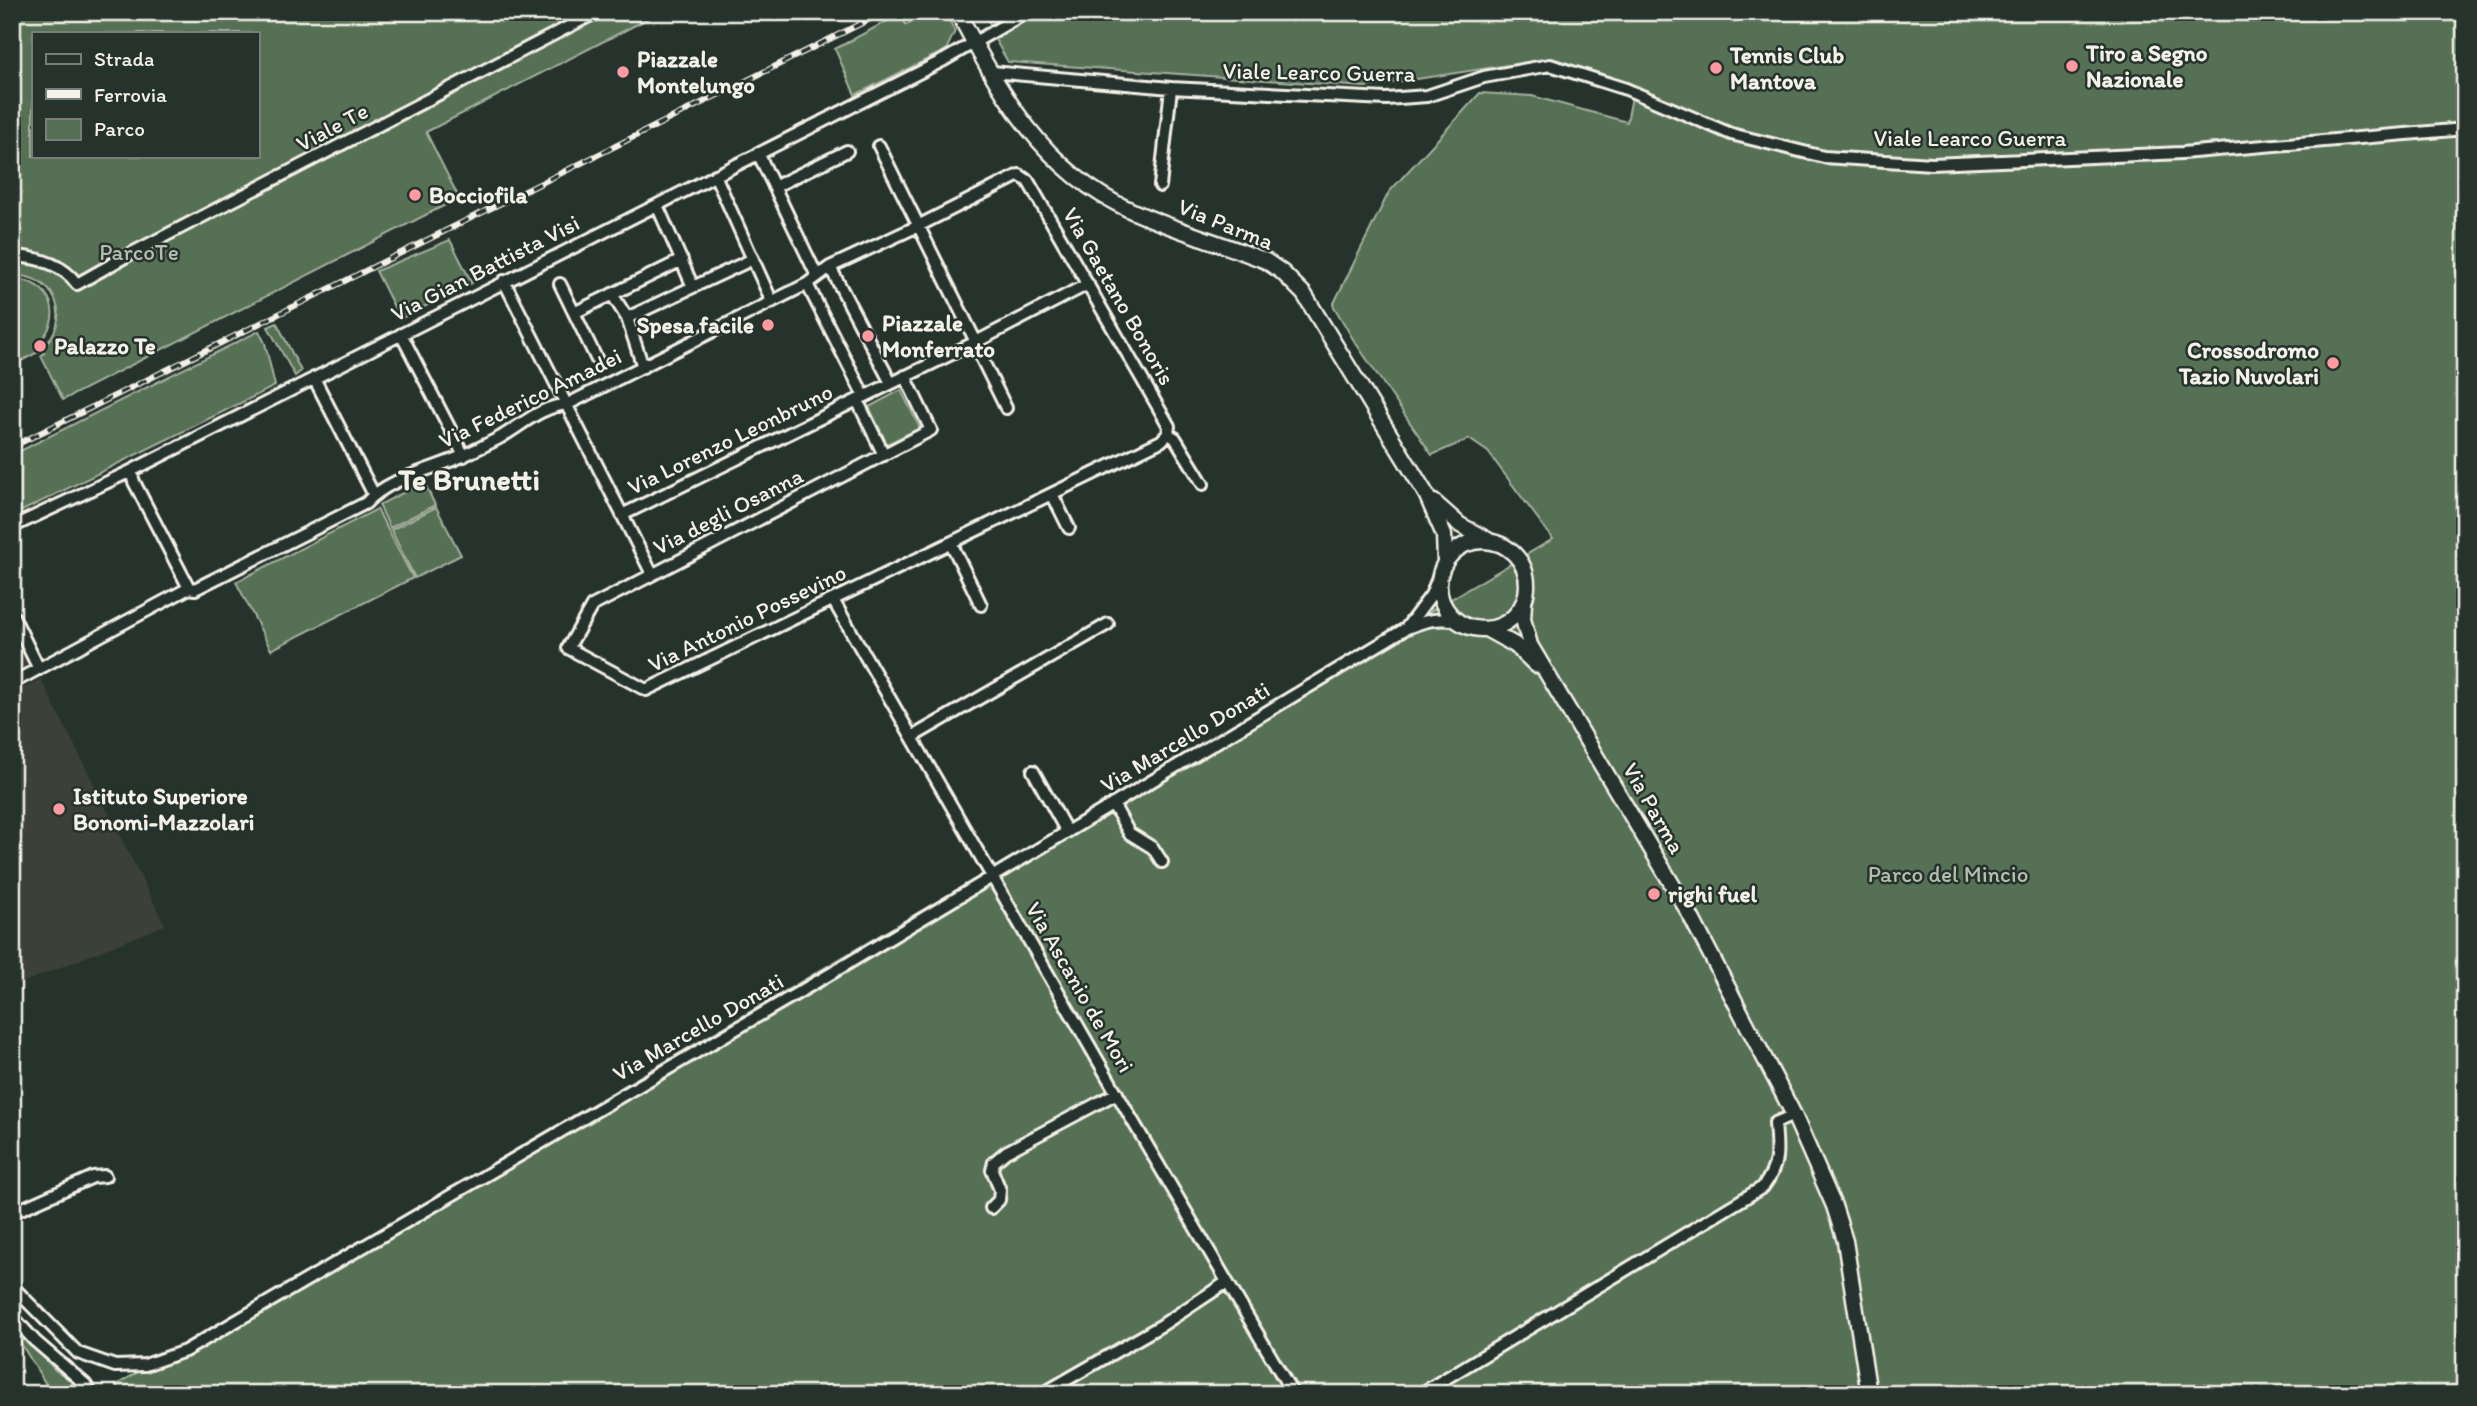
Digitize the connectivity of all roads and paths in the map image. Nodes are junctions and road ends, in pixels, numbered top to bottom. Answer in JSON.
{"nodes":[{"id":1,"x":597,"y":12,"type":"edge"},
{"id":2,"x":958,"y":12,"type":"edge"},
{"id":3,"x":1027,"y":12,"type":"edge"},
{"id":4,"x":974,"y":42,"type":"junction"},
{"id":5,"x":992,"y":72,"type":"junction"},
{"id":6,"x":1171,"y":88,"type":"junction"},
{"id":7,"x":2465,"y":129,"type":"edge"},
{"id":8,"x":879,"y":146,"type":"dead end"},
{"id":9,"x":847,"y":151,"type":"dead end"},
{"id":10,"x":758,"y":153,"type":"junction"},
{"id":11,"x":715,"y":175,"type":"junction"},
{"id":12,"x":1028,"y":181,"type":"joint"},
{"id":13,"x":1160,"y":186,"type":"dead end"},
{"id":14,"x":774,"y":187,"type":"junction"},
{"id":15,"x":657,"y":205,"type":"junction"},
{"id":16,"x":918,"y":226,"type":"junction"},
{"id":17,"x":12,"y":256,"type":"edge"},
{"id":18,"x":753,"y":259,"type":"junction"},
{"id":19,"x":682,"y":260,"type":"junction"},
{"id":20,"x":830,"y":267,"type":"junction"},
{"id":21,"x":817,"y":276,"type":"junction"},
{"id":22,"x":504,"y":281,"type":"junction"},
{"id":23,"x":560,"y":284,"type":"dead end"},
{"id":24,"x":807,"y":284,"type":"junction"},
{"id":25,"x":1088,"y":284,"type":"junction"},
{"id":26,"x":693,"y":287,"type":"junction"},
{"id":27,"x":612,"y":294,"type":"junction"},
{"id":28,"x":772,"y":302,"type":"junction"},
{"id":29,"x":574,"y":313,"type":"junction"},
{"id":30,"x":627,"y":318,"type":"junction"},
{"id":31,"x":401,"y":334,"type":"junction"},
{"id":32,"x":975,"y":342,"type":"junction"},
{"id":33,"x":597,"y":360,"type":"dead end"},
{"id":34,"x":643,"y":367,"type":"junction"},
{"id":35,"x":905,"y":376,"type":"junction"},
{"id":36,"x":314,"y":378,"type":"junction"},
{"id":37,"x":891,"y":383,"type":"junction"},
{"id":38,"x":860,"y":398,"type":"junction"},
{"id":39,"x":568,"y":404,"type":"junction"},
{"id":40,"x":1006,"y":408,"type":"dead end"},
{"id":41,"x":1168,"y":434,"type":"junction"},
{"id":42,"x":884,"y":455,"type":"junction"},
{"id":43,"x":464,"y":456,"type":"junction"},
{"id":44,"x":131,"y":471,"type":"junction"},
{"id":45,"x":1203,"y":484,"type":"dead end"},
{"id":46,"x":1052,"y":494,"type":"junction"},
{"id":47,"x":1426,"y":494,"type":"junction"},
{"id":48,"x":374,"y":495,"type":"junction"},
{"id":49,"x":622,"y":515,"type":"junction"},
{"id":50,"x":12,"y":527,"type":"edge"},
{"id":51,"x":1069,"y":528,"type":"dead end"},
{"id":52,"x":1490,"y":541,"type":"junction"},
{"id":53,"x":951,"y":543,"type":"junction"},
{"id":54,"x":1443,"y":567,"type":"junction"},
{"id":55,"x":652,"y":574,"type":"junction"},
{"id":56,"x":189,"y":588,"type":"junction"},
{"id":57,"x":833,"y":600,"type":"junction"},
{"id":58,"x":1524,"y":603,"type":"junction"},
{"id":59,"x":981,"y":605,"type":"dead end"},
{"id":60,"x":592,"y":606,"type":"joint"},
{"id":61,"x":12,"y":614,"type":"edge"},
{"id":62,"x":1457,"y":621,"type":"junction"},
{"id":63,"x":1108,"y":624,"type":"dead end"},
{"id":64,"x":1405,"y":629,"type":"junction"},
{"id":65,"x":1486,"y":629,"type":"junction"},
{"id":66,"x":39,"y":669,"type":"junction"},
{"id":67,"x":1547,"y":676,"type":"junction"},
{"id":68,"x":12,"y":683,"type":"edge"},
{"id":69,"x":912,"y":737,"type":"junction"},
{"id":70,"x":1032,"y":771,"type":"dead end"},
{"id":71,"x":1114,"y":804,"type":"junction"},
{"id":72,"x":1067,"y":832,"type":"junction"},
{"id":73,"x":1163,"y":862,"type":"dead end"},
{"id":74,"x":993,"y":877,"type":"junction"},
{"id":75,"x":1116,"y":1093,"type":"junction"},
{"id":76,"x":1794,"y":1115,"type":"junction"},
{"id":77,"x":105,"y":1176,"type":"dead end"},
{"id":78,"x":990,"y":1208,"type":"dead end"},
{"id":79,"x":12,"y":1213,"type":"edge"},
{"id":80,"x":1227,"y":1282,"type":"junction"},
{"id":81,"x":12,"y":1286,"type":"edge"},
{"id":82,"x":12,"y":1316,"type":"edge"},
{"id":83,"x":92,"y":1394,"type":"edge"},
{"id":84,"x":1042,"y":1394,"type":"edge"},
{"id":85,"x":1293,"y":1394,"type":"edge"},
{"id":86,"x":1420,"y":1394,"type":"edge"},
{"id":87,"x":1869,"y":1394,"type":"edge"}],
"edges":[{"from":1,"to":17,"type":"street","name":"Viale Te"},
{"from":2,"to":4,"type":"main road","name":"Via Parma"},
{"from":3,"to":4,"type":"street","name":"Via Gian Battista Visi"},
{"from":4,"to":5,"type":"main road","name":"Via Parma"},
{"from":4,"to":10,"type":"street","name":"Via Gian Battista Visi"},
{"from":5,"to":6,"type":"street","name":"Viale Learco Guerra"},
{"from":5,"to":47,"type":"main road","name":"Via Parma"},
{"from":6,"to":7,"type":"street","name":"Viale Learco Guerra"},
{"from":6,"to":13,"type":"street"},
{"from":8,"to":16,"type":"street"},
{"from":9,"to":14,"type":"street"},
{"from":10,"to":11,"type":"street","name":"Via Gian Battista Visi"},
{"from":10,"to":14,"type":"street"},
{"from":11,"to":15,"type":"street","name":"Via Gian Battista Visi"},
{"from":11,"to":18,"type":"street"},
{"from":12,"to":16,"type":"street","name":"Via Federico Amadei"},
{"from":12,"to":25,"type":"street","name":"Via Gaetano Bonoris"},
{"from":14,"to":21,"type":"street"},
{"from":15,"to":19,"type":"street"},
{"from":15,"to":22,"type":"street","name":"Via Gian Battista Visi"},
{"from":16,"to":20,"type":"street","name":"Via Federico Amadei"},
{"from":16,"to":32,"type":"street"},
{"from":18,"to":26,"type":"street"},
{"from":18,"to":28,"type":"street"},
{"from":19,"to":26,"type":"street"},
{"from":19,"to":27,"type":"street"},
{"from":20,"to":21,"type":"street","name":"Via Federico Amadei"},
{"from":20,"to":37,"type":"street"},
{"from":21,"to":24,"type":"street","name":"Via Federico Amadei"},
{"from":22,"to":31,"type":"street","name":"Via Gian Battista Visi"},
{"from":22,"to":39,"type":"street"},
{"from":23,"to":29,"type":"street"},
{"from":24,"to":28,"type":"street","name":"Via Federico Amadei"},
{"from":24,"to":38,"type":"street"},
{"from":25,"to":32,"type":"street","name":"Via Lorenzo Leonbruno"},
{"from":25,"to":41,"type":"street","name":"Via Gaetano Bonoris"},
{"from":26,"to":30,"type":"street"},
{"from":27,"to":29,"type":"street"},
{"from":27,"to":30,"type":"street"},
{"from":28,"to":34,"type":"street","name":"Via Federico Amadei"},
{"from":29,"to":33,"type":"street"},
{"from":30,"to":34,"type":"street"},
{"from":31,"to":36,"type":"street","name":"Via Gian Battista Visi"},
{"from":31,"to":43,"type":"street"},
{"from":32,"to":35,"type":"street","name":"Via Lorenzo Leonbruno"},
{"from":32,"to":40,"type":"street"},
{"from":34,"to":39,"type":"street","name":"Via Federico Amadei"},
{"from":35,"to":37,"type":"street","name":"Via Lorenzo Leonbruno"},
{"from":35,"to":42,"type":"street","name":"Via degli Osanna"},
{"from":36,"to":44,"type":"street","name":"Via Gian Battista Visi"},
{"from":36,"to":48,"type":"street"},
{"from":37,"to":38,"type":"street","name":"Via Lorenzo Leonbruno"},
{"from":38,"to":42,"type":"street"},
{"from":38,"to":49,"type":"street","name":"Via Lorenzo Leonbruno"},
{"from":39,"to":43,"type":"street","name":"Via Federico Amadei"},
{"from":39,"to":49,"type":"street"},
{"from":41,"to":45,"type":"street","name":"Via Gaetano Bonoris"},
{"from":41,"to":46,"type":"street","name":"Via Antonio Possevino"},
{"from":42,"to":55,"type":"street","name":"Via degli Osanna"},
{"from":43,"to":48,"type":"street","name":"Via Federico Amadei"},
{"from":44,"to":50,"type":"street","name":"Via Gian Battista Visi"},
{"from":44,"to":56,"type":"street"},
{"from":46,"to":51,"type":"street"},
{"from":46,"to":53,"type":"street","name":"Via Antonio Possevino"},
{"from":47,"to":52,"type":"main road","name":"Via Parma"},
{"from":47,"to":54,"type":"main road","name":"Via Parma"},
{"from":48,"to":56,"type":"street","name":"Via Federico Amadei"},
{"from":49,"to":55,"type":"street"},
{"from":52,"to":54,"type":"main road"},
{"from":52,"to":58,"type":"main road"},
{"from":53,"to":57,"type":"street","name":"Via Antonio Possevino"},
{"from":53,"to":59,"type":"street"},
{"from":54,"to":62,"type":"main road"},
{"from":54,"to":64,"type":"street","name":"Via Marcello Donati"},
{"from":55,"to":60,"type":"street","name":"Via degli Osanna"},
{"from":56,"to":66,"type":"street","name":"Via Federico Amadei"},
{"from":57,"to":60,"type":"street","name":"Via Antonio Possevino"},
{"from":57,"to":69,"type":"street","name":"Via Ascanio de Mori"},
{"from":58,"to":65,"type":"main road"},
{"from":58,"to":67,"type":"main road","name":"Via Parma"},
{"from":61,"to":66,"type":"street"},
{"from":62,"to":64,"type":"street","name":"Via Marcello Donati"},
{"from":62,"to":65,"type":"main road"},
{"from":63,"to":69,"type":"street"},
{"from":64,"to":71,"type":"street","name":"Via Marcello Donati"},
{"from":65,"to":67,"type":"main road","name":"Via Parma"},
{"from":66,"to":68,"type":"street","name":"Via Federico Amadei"},
{"from":67,"to":76,"type":"main road","name":"Via Parma"},
{"from":69,"to":74,"type":"street","name":"Via Ascanio de Mori"},
{"from":70,"to":72,"type":"street"},
{"from":71,"to":72,"type":"street","name":"Via Marcello Donati"},
{"from":71,"to":73,"type":"street"},
{"from":72,"to":74,"type":"street","name":"Via Marcello Donati"},
{"from":74,"to":75,"type":"street","name":"Via Ascanio de Mori"},
{"from":74,"to":81,"type":"street","name":"Via Marcello Donati"},
{"from":75,"to":78,"type":"street"},
{"from":75,"to":80,"type":"street","name":"Via Ascanio de Mori"},
{"from":76,"to":86,"type":"street"},
{"from":76,"to":87,"type":"main road","name":"Via Parma"},
{"from":77,"to":79,"type":"street"},
{"from":80,"to":84,"type":"street"},
{"from":80,"to":85,"type":"street","name":"Via Ascanio de Mori"},
{"from":82,"to":83,"type":"street"}]}
